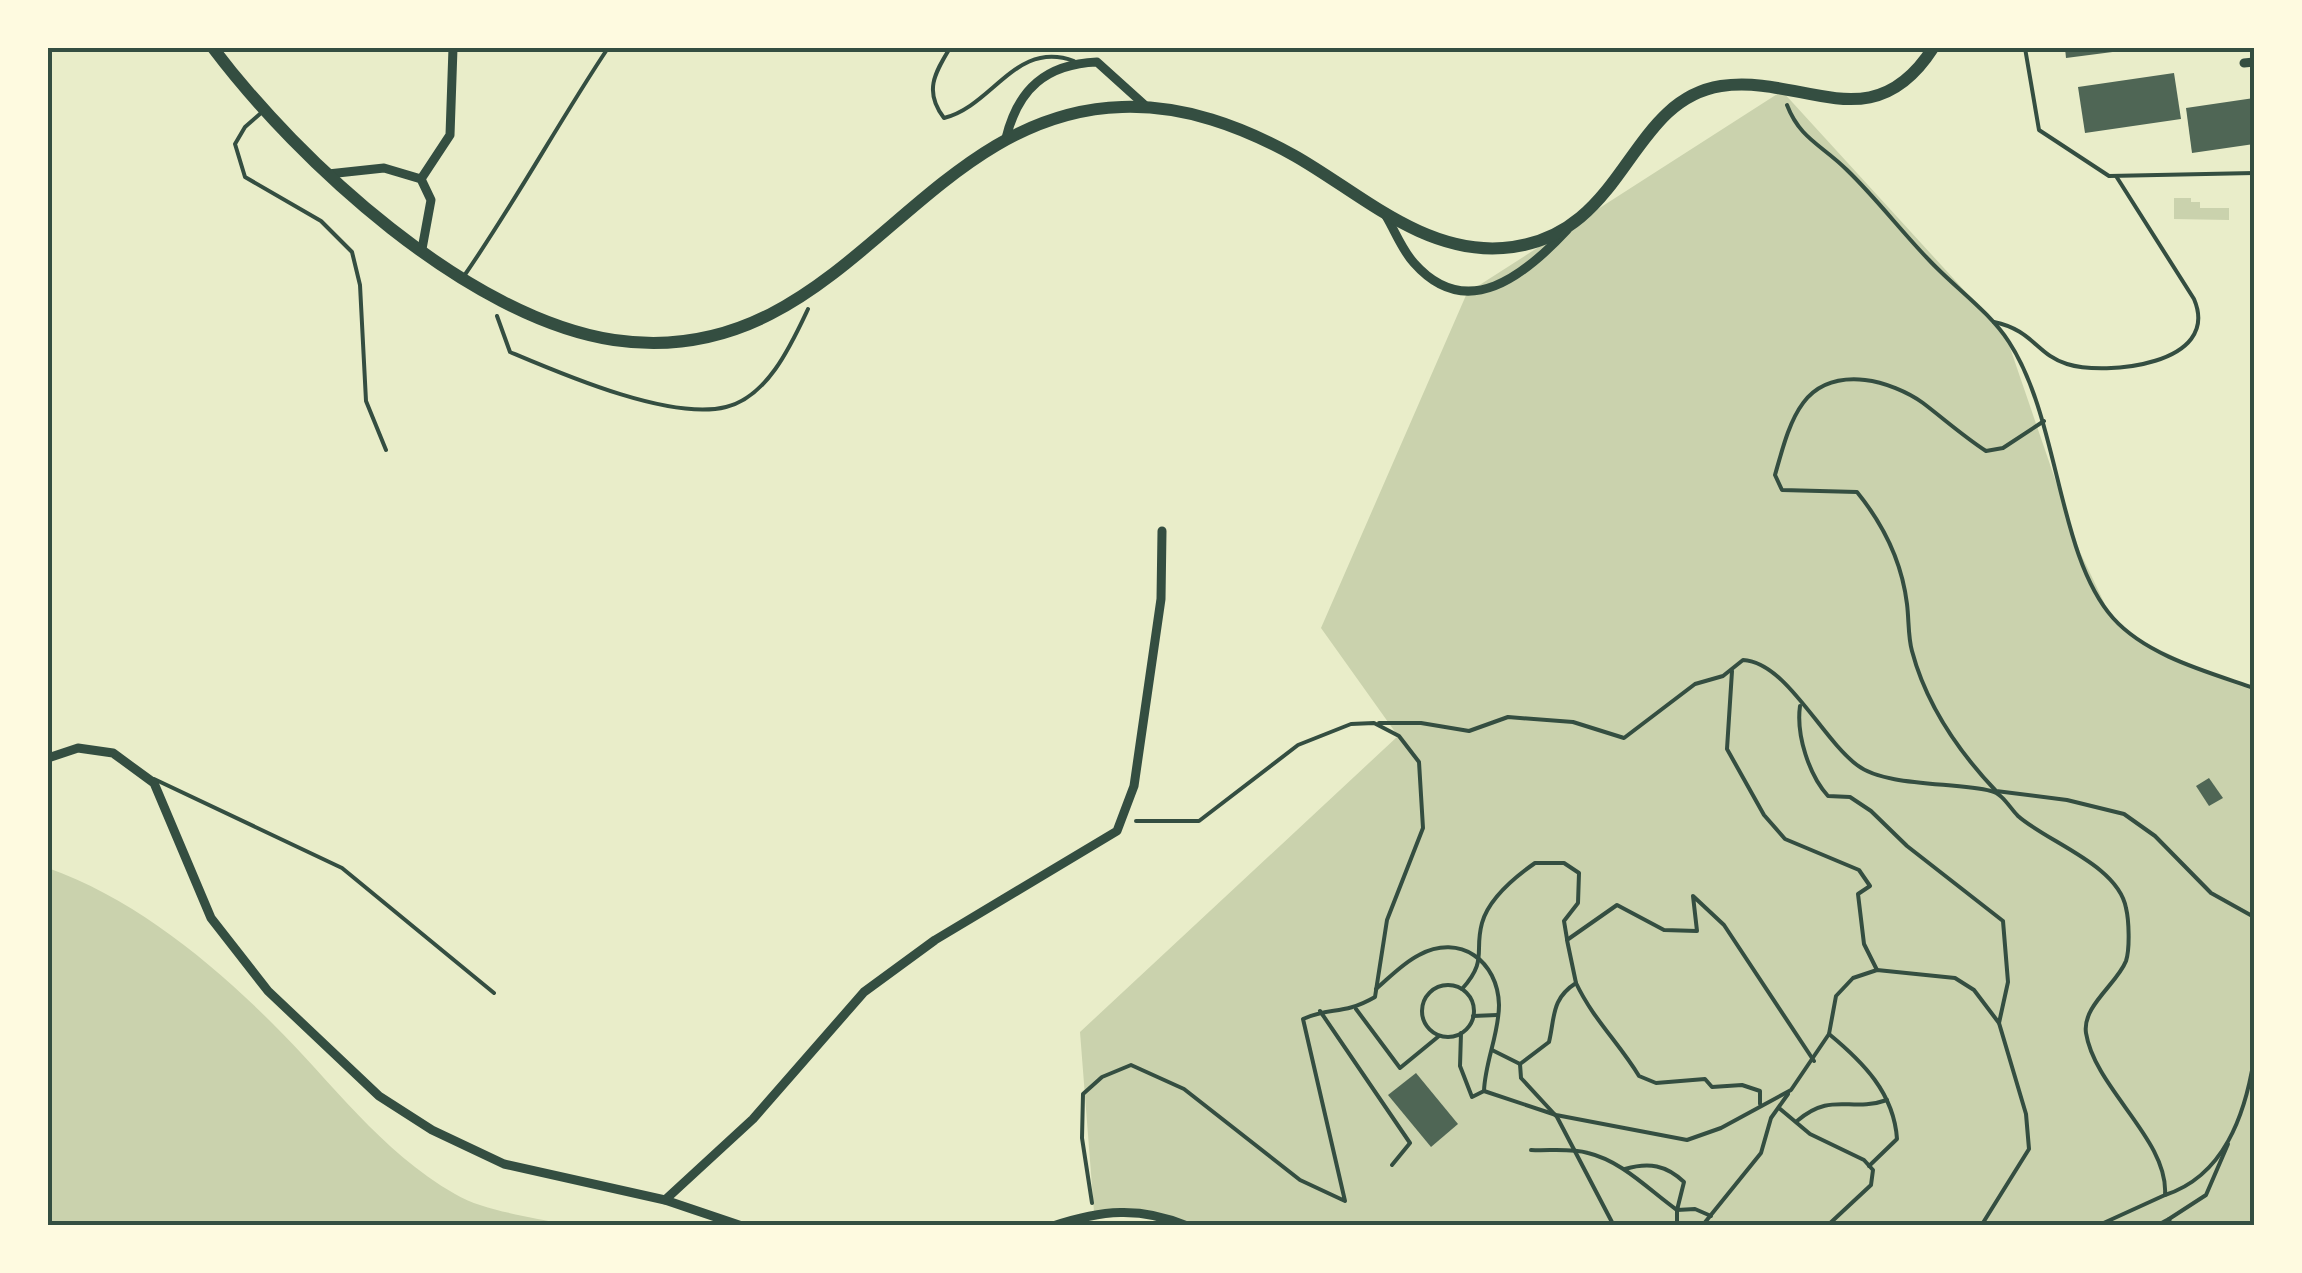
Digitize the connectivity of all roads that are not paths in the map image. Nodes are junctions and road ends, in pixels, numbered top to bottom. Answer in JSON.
{"nodes":[{"id":1,"x":213,"y":48,"type":"edge"},
{"id":2,"x":453,"y":48,"type":"edge"},
{"id":3,"x":608,"y":48,"type":"edge"},
{"id":4,"x":950,"y":48,"type":"edge"},
{"id":5,"x":1933,"y":48,"type":"edge"},
{"id":6,"x":1078,"y":63,"type":"junction"},
{"id":7,"x":1148,"y":108,"type":"junction"},
{"id":8,"x":264,"y":110,"type":"junction"},
{"id":9,"x":1006,"y":138,"type":"junction"},
{"id":10,"x":328,"y":174,"type":"junction"},
{"id":11,"x":420,"y":179,"type":"junction"},
{"id":12,"x":1384,"y":213,"type":"junction"},
{"id":13,"x":1572,"y":224,"type":"junction"},
{"id":14,"x":422,"y":249,"type":"junction"},
{"id":15,"x":464,"y":276,"type":"junction"},
{"id":16,"x":386,"y":450,"type":"dead end"},
{"id":17,"x":1162,"y":531,"type":"dead end"},
{"id":18,"x":48,"y":742,"type":"edge"},
{"id":19,"x":51,"y":755,"type":"edge"},
{"id":20,"x":143,"y":774,"type":"junction"},
{"id":21,"x":494,"y":993,"type":"dead end"},
{"id":22,"x":665,"y":1200,"type":"junction"},
{"id":23,"x":742,"y":1226,"type":"edge"},
{"id":24,"x":1053,"y":1226,"type":"edge"},
{"id":25,"x":1187,"y":1226,"type":"edge"}],
"edges":[{"from":1,"to":8,"type":"main road"},
{"from":2,"to":11,"type":"street"},
{"from":3,"to":15,"type":"lane"},
{"from":4,"to":6,"type":"lane"},
{"from":5,"to":13,"type":"main road"},
{"from":6,"to":7,"type":"street"},
{"from":6,"to":9,"type":"street"},
{"from":7,"to":9,"type":"main road"},
{"from":7,"to":12,"type":"main road"},
{"from":8,"to":10,"type":"main road"},
{"from":8,"to":16,"type":"lane"},
{"from":9,"to":15,"type":"main road"},
{"from":10,"to":11,"type":"street"},
{"from":10,"to":14,"type":"main road"},
{"from":11,"to":14,"type":"street"},
{"from":12,"to":13,"type":"main road"},
{"from":12,"to":13,"type":"street"},
{"from":14,"to":15,"type":"main road"},
{"from":17,"to":22,"type":"street"},
{"from":18,"to":19,"type":"street"},
{"from":19,"to":20,"type":"street"},
{"from":20,"to":21,"type":"lane"},
{"from":20,"to":22,"type":"street"},
{"from":22,"to":23,"type":"street"},
{"from":24,"to":25,"type":"street"}]}
